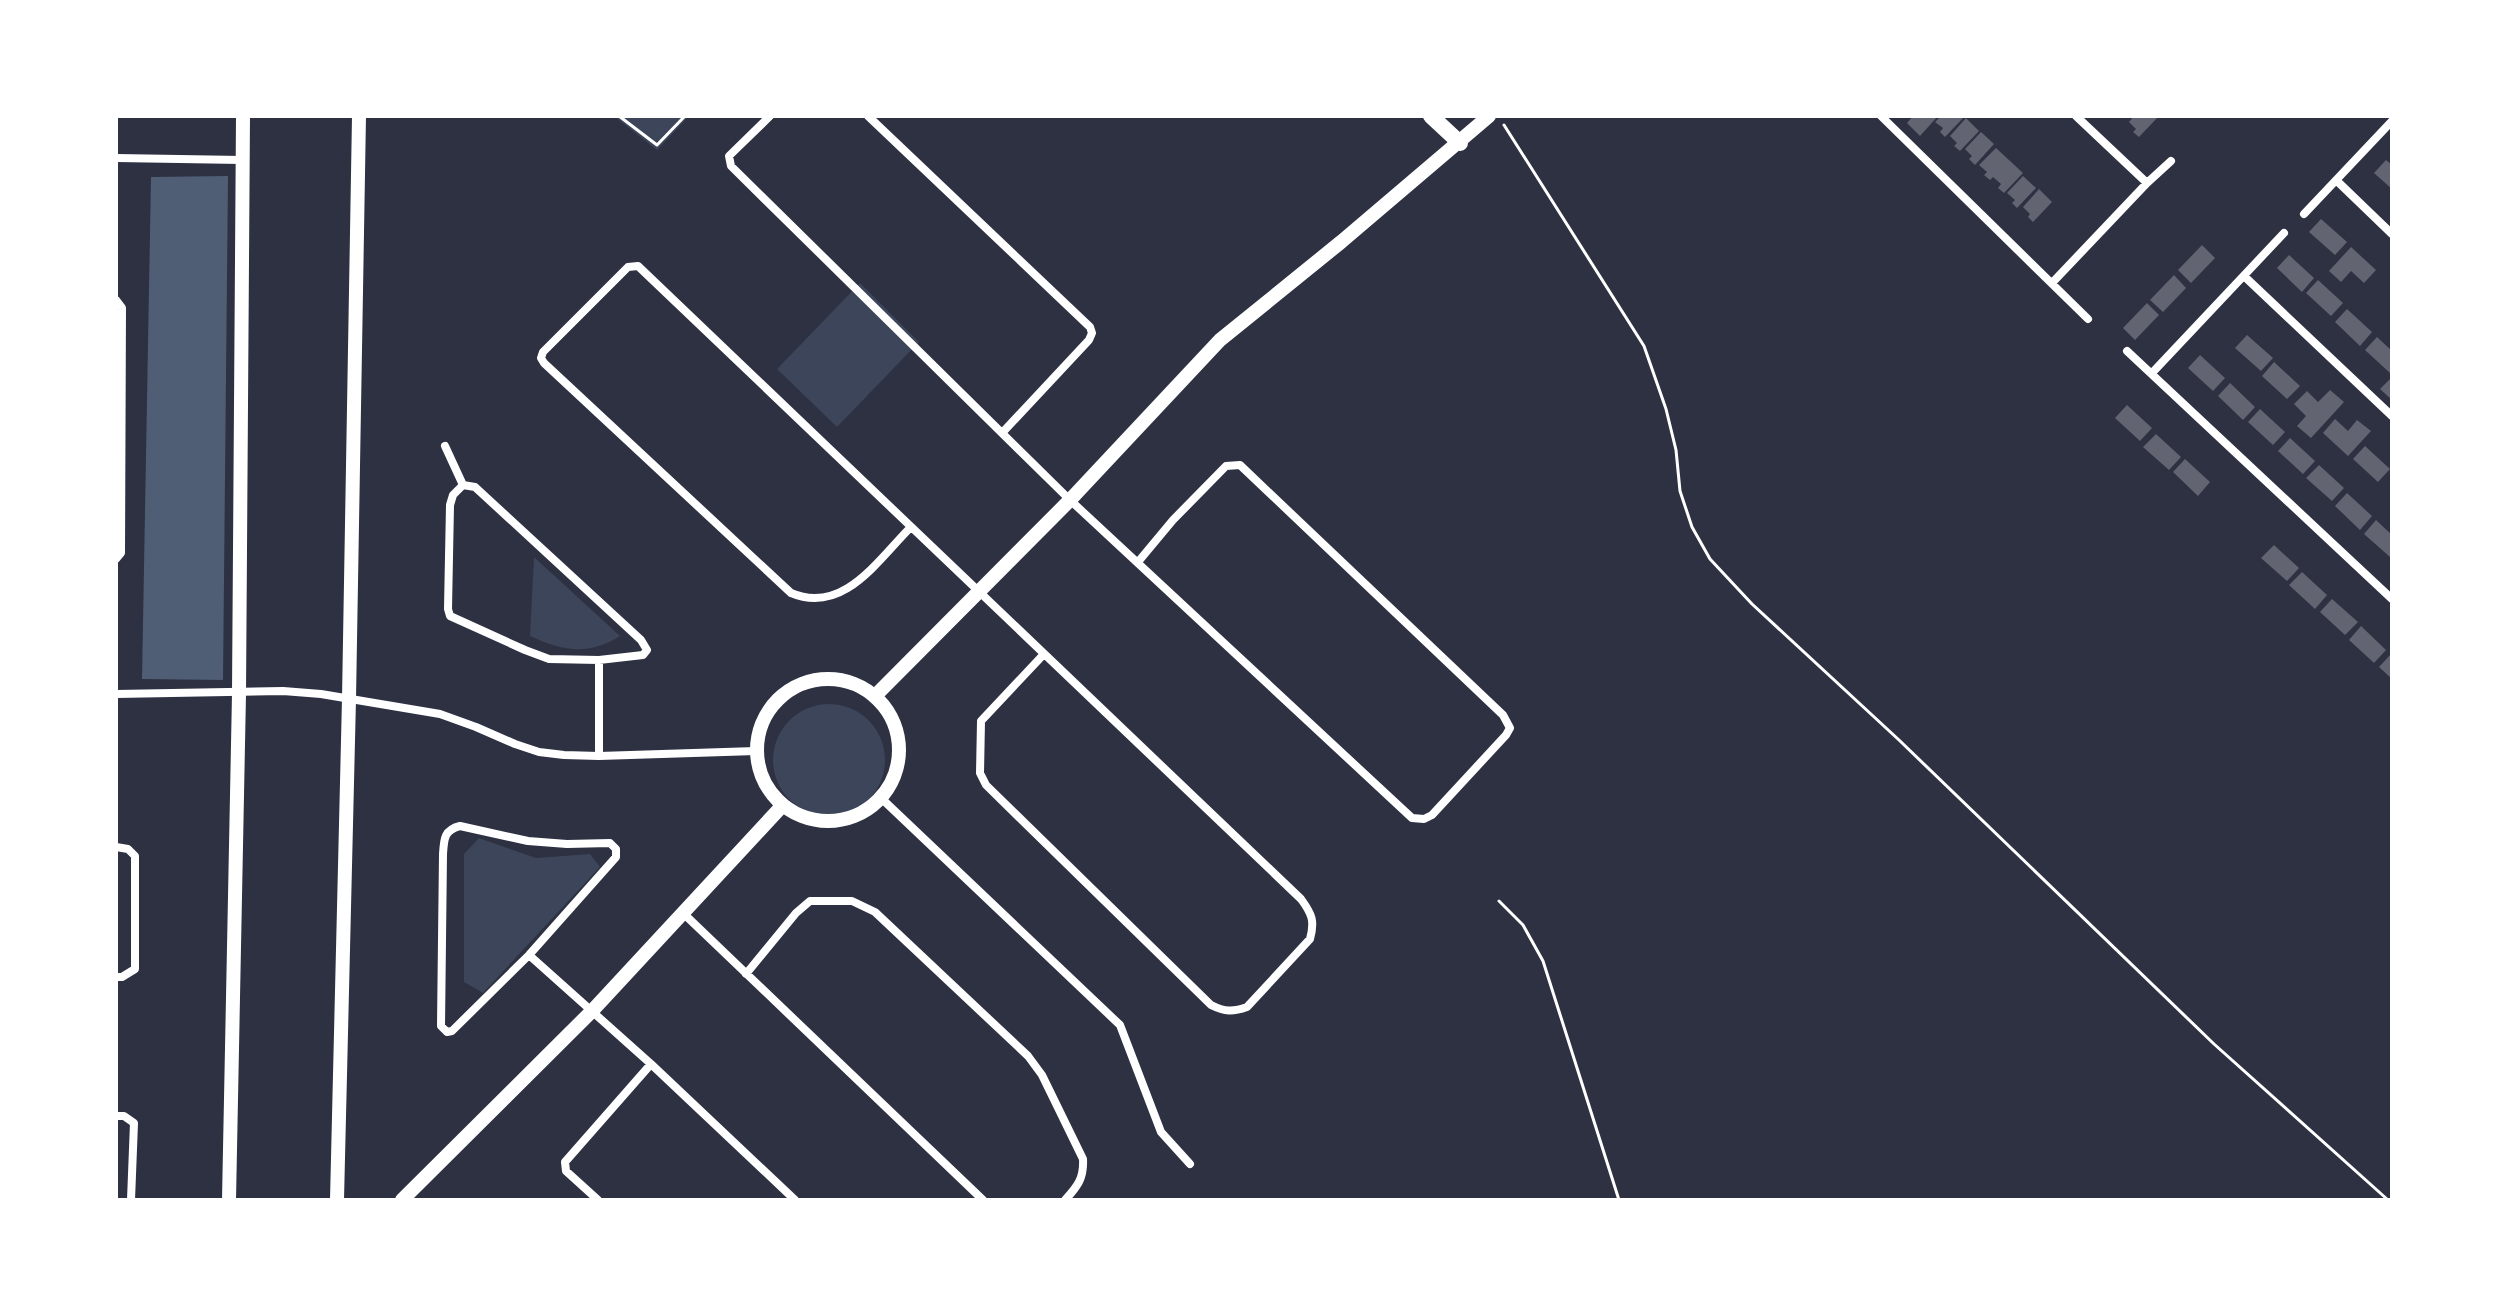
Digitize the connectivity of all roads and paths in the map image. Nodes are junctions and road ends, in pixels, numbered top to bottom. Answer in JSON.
{"nodes":[{"id":1,"x":243,"y":116,"type":"edge"},
{"id":2,"x":359,"y":116,"type":"edge"},
{"id":3,"x":619,"y":116,"type":"edge"},
{"id":4,"x":685,"y":116,"type":"edge"},
{"id":5,"x":770,"y":116,"type":"edge"},
{"id":6,"x":868,"y":116,"type":"edge"},
{"id":7,"x":1431,"y":116,"type":"edge"},
{"id":8,"x":1489,"y":116,"type":"edge"},
{"id":9,"x":1498,"y":116,"type":"edge"},
{"id":10,"x":1881,"y":116,"type":"edge"},
{"id":11,"x":2076,"y":116,"type":"edge"},
{"id":12,"x":2392,"y":121,"type":"edge"},
{"id":13,"x":1460,"y":143,"type":"junction"},
{"id":14,"x":116,"y":158,"type":"edge"},
{"id":15,"x":242,"y":160,"type":"junction"},
{"id":16,"x":2171,"y":161,"type":"dead end"},
{"id":17,"x":2336,"y":180,"type":"junction"},
{"id":18,"x":2147,"y":183,"type":"junction"},
{"id":19,"x":2304,"y":214,"type":"dead end"},
{"id":20,"x":2284,"y":233,"type":"dead end"},
{"id":21,"x":2392,"y":234,"type":"edge"},
{"id":22,"x":2244,"y":276,"type":"junction"},
{"id":23,"x":2052,"y":283,"type":"junction"},
{"id":24,"x":116,"y":300,"type":"edge"},
{"id":25,"x":2088,"y":319,"type":"dead end"},
{"id":26,"x":2127,"y":351,"type":"dead end"},
{"id":27,"x":2152,"y":373,"type":"junction"},
{"id":28,"x":2392,"y":416,"type":"edge"},
{"id":29,"x":120,"y":426,"type":"edge"},
{"id":30,"x":1002,"y":433,"type":"junction"},
{"id":31,"x":445,"y":446,"type":"dead end"},
{"id":32,"x":463,"y":485,"type":"junction"},
{"id":33,"x":1070,"y":500,"type":"junction"},
{"id":34,"x":910,"y":528,"type":"junction"},
{"id":35,"x":119,"y":556,"type":"edge"},
{"id":36,"x":1138,"y":562,"type":"junction"},
{"id":37,"x":979,"y":592,"type":"junction"},
{"id":38,"x":2392,"y":599,"type":"edge"},
{"id":39,"x":1044,"y":654,"type":"junction"},
{"id":40,"x":599,"y":660,"type":"junction"},
{"id":41,"x":116,"y":694,"type":"edge"},
{"id":42,"x":239,"y":694,"type":"junction"},
{"id":43,"x":875,"y":696,"type":"junction"},
{"id":44,"x":349,"y":699,"type":"junction"},
{"id":45,"x":756,"y":751,"type":"junction"},
{"id":46,"x":599,"y":756,"type":"junction"},
{"id":47,"x":881,"y":798,"type":"junction"},
{"id":48,"x":783,"y":805,"type":"junction"},
{"id":49,"x":118,"y":847,"type":"edge"},
{"id":50,"x":1499,"y":901,"type":"dead end"},
{"id":51,"x":683,"y":913,"type":"junction"},
{"id":52,"x":529,"y":955,"type":"junction"},
{"id":53,"x":746,"y":974,"type":"junction"},
{"id":54,"x":116,"y":977,"type":"edge"},
{"id":55,"x":592,"y":1011,"type":"junction"},
{"id":56,"x":651,"y":1064,"type":"junction"},
{"id":57,"x":116,"y":1116,"type":"edge"},
{"id":58,"x":1190,"y":1164,"type":"dead end"},
{"id":59,"x":131,"y":1200,"type":"edge"},
{"id":60,"x":229,"y":1200,"type":"edge"},
{"id":61,"x":337,"y":1200,"type":"edge"},
{"id":62,"x":402,"y":1200,"type":"edge"},
{"id":63,"x":598,"y":1200,"type":"edge"},
{"id":64,"x":795,"y":1200,"type":"edge"},
{"id":65,"x":983,"y":1200,"type":"edge"},
{"id":66,"x":1065,"y":1200,"type":"edge"},
{"id":67,"x":1619,"y":1200,"type":"edge"},
{"id":68,"x":2388,"y":1200,"type":"edge"}],
"edges":[{"from":1,"to":15,"type":"street"},
{"from":2,"to":44,"type":"street"},
{"from":3,"to":4,"type":"path"},
{"from":5,"to":30,"type":"street"},
{"from":6,"to":30,"type":"street"},
{"from":7,"to":13,"type":"main road"},
{"from":8,"to":13,"type":"street"},
{"from":9,"to":68,"type":"path"},
{"from":10,"to":23,"type":"street"},
{"from":11,"to":18,"type":"street"},
{"from":12,"to":17,"type":"street"},
{"from":13,"to":33,"type":"street"},
{"from":14,"to":15,"type":"street"},
{"from":15,"to":42,"type":"street"},
{"from":16,"to":18,"type":"street"},
{"from":17,"to":19,"type":"street"},
{"from":17,"to":21,"type":"street"},
{"from":18,"to":23,"type":"street"},
{"from":20,"to":22,"type":"street"},
{"from":22,"to":27,"type":"street"},
{"from":22,"to":28,"type":"street"},
{"from":23,"to":25,"type":"street"},
{"from":24,"to":29,"type":"street"},
{"from":26,"to":27,"type":"street"},
{"from":27,"to":38,"type":"street"},
{"from":29,"to":35,"type":"street"},
{"from":30,"to":33,"type":"street"},
{"from":31,"to":32,"type":"street"},
{"from":32,"to":40,"type":"street"},
{"from":32,"to":40,"type":"street"},
{"from":33,"to":36,"type":"street"},
{"from":33,"to":37,"type":"street"},
{"from":34,"to":34,"type":"street"},
{"from":34,"to":37,"type":"street"},
{"from":36,"to":36,"type":"street"},
{"from":37,"to":39,"type":"street"},
{"from":37,"to":43,"type":"street"},
{"from":39,"to":39,"type":"street"},
{"from":40,"to":46,"type":"street"},
{"from":41,"to":42,"type":"street"},
{"from":42,"to":44,"type":"street"},
{"from":42,"to":60,"type":"street"},
{"from":43,"to":45,"type":"street"},
{"from":43,"to":47,"type":"street"},
{"from":44,"to":46,"type":"street"},
{"from":44,"to":61,"type":"street"},
{"from":45,"to":46,"type":"street"},
{"from":45,"to":48,"type":"street"},
{"from":47,"to":48,"type":"street"},
{"from":47,"to":58,"type":"street"},
{"from":48,"to":51,"type":"street"},
{"from":49,"to":54,"type":"street"},
{"from":50,"to":67,"type":"path"},
{"from":51,"to":53,"type":"street"},
{"from":51,"to":55,"type":"street"},
{"from":52,"to":52,"type":"street"},
{"from":52,"to":55,"type":"street"},
{"from":53,"to":65,"type":"street"},
{"from":53,"to":66,"type":"street"},
{"from":55,"to":56,"type":"street"},
{"from":55,"to":62,"type":"street"},
{"from":56,"to":63,"type":"street"},
{"from":56,"to":64,"type":"street"},
{"from":57,"to":59,"type":"street"}]}
